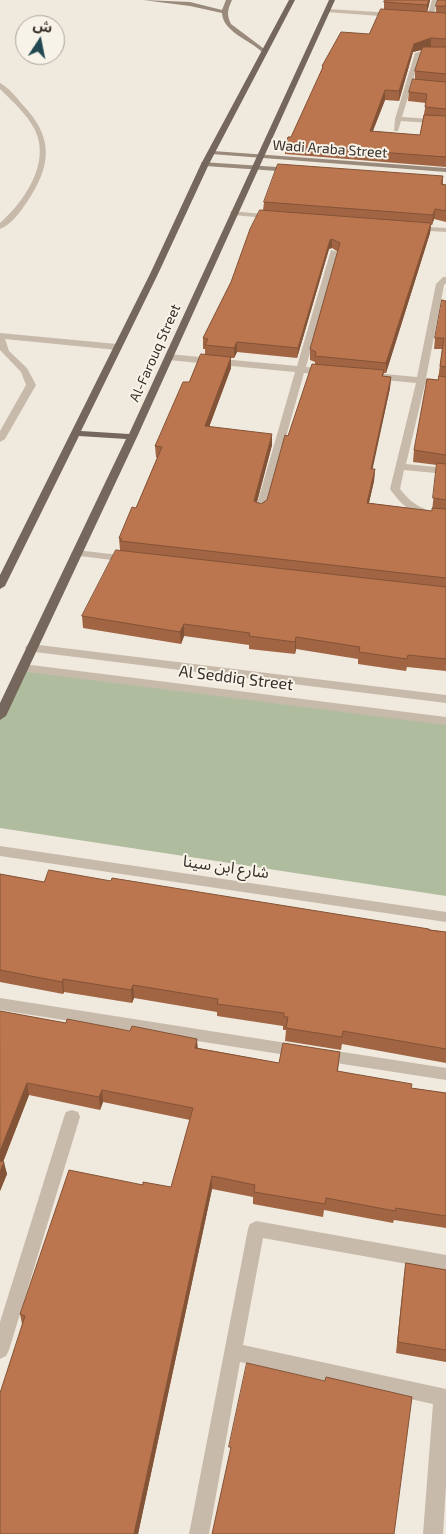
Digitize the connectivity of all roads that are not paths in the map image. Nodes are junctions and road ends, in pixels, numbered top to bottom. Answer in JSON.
{"nodes":[{"id":1,"x":146,"y":0,"type":"edge"},
{"id":2,"x":229,"y":0,"type":"edge"},
{"id":3,"x":292,"y":0,"type":"edge"},
{"id":4,"x":332,"y":0,"type":"edge"},
{"id":5,"x":435,"y":0,"type":"edge"},
{"id":6,"x":328,"y":11,"type":"junction"},
{"id":7,"x":225,"y":12,"type":"junction"},
{"id":8,"x":402,"y":15,"type":"edge"},
{"id":9,"x":421,"y":16,"type":"edge"},
{"id":10,"x":430,"y":17,"type":"junction"},
{"id":11,"x":438,"y":17,"type":"edge"},
{"id":12,"x":264,"y":51,"type":"junction"},
{"id":13,"x":446,"y":52,"type":"edge"},
{"id":14,"x":408,"y":84,"type":"junction"},
{"id":15,"x":0,"y":85,"type":"edge"},
{"id":16,"x":418,"y":85,"type":"edge"},
{"id":17,"x":398,"y":118,"type":"junction"},
{"id":18,"x":446,"y":122,"type":"edge"},
{"id":19,"x":396,"y":130,"type":"dead end"},
{"id":20,"x":212,"y":152,"type":"junction"},
{"id":21,"x":260,"y":156,"type":"junction"},
{"id":22,"x":205,"y":164,"type":"junction"},
{"id":23,"x":255,"y":168,"type":"junction"},
{"id":24,"x":446,"y":170,"type":"edge"},
{"id":25,"x":303,"y":171,"type":"edge"},
{"id":26,"x":234,"y":213,"type":"junction"},
{"id":27,"x":282,"y":217,"type":"edge"},
{"id":28,"x":0,"y":227,"type":"edge"},
{"id":29,"x":407,"y":227,"type":"edge"},
{"id":30,"x":446,"y":230,"type":"edge"},
{"id":31,"x":334,"y":252,"type":"edge"},
{"id":32,"x":446,"y":279,"type":"edge"},
{"id":33,"x":436,"y":304,"type":"junction"},
{"id":34,"x":446,"y":306,"type":"edge"},
{"id":35,"x":1,"y":336,"type":"edge"},
{"id":36,"x":118,"y":347,"type":"junction"},
{"id":37,"x":168,"y":357,"type":"junction"},
{"id":38,"x":300,"y":369,"type":"junction"},
{"id":39,"x":337,"y":373,"type":"edge"},
{"id":40,"x":365,"y":376,"type":"edge"},
{"id":41,"x":421,"y":381,"type":"junction"},
{"id":42,"x":446,"y":383,"type":"edge"},
{"id":43,"x":74,"y":433,"type":"junction"},
{"id":44,"x":132,"y":437,"type":"junction"},
{"id":45,"x":0,"y":440,"type":"edge"},
{"id":46,"x":401,"y":467,"type":"junction"},
{"id":47,"x":446,"y":472,"type":"edge"},
{"id":48,"x":260,"y":511,"type":"edge"},
{"id":49,"x":446,"y":516,"type":"edge"},
{"id":50,"x":76,"y":553,"type":"junction"},
{"id":51,"x":144,"y":560,"type":"edge"},
{"id":52,"x":0,"y":586,"type":"edge"},
{"id":53,"x":31,"y":648,"type":"junction"},
{"id":54,"x":22,"y":668,"type":"junction"},
{"id":55,"x":446,"y":699,"type":"edge"},
{"id":56,"x":0,"y":716,"type":"edge"},
{"id":57,"x":446,"y":721,"type":"edge"},
{"id":58,"x":0,"y":851,"type":"edge"},
{"id":59,"x":446,"y":917,"type":"edge"},
{"id":60,"x":0,"y":1004,"type":"edge"},
{"id":61,"x":446,"y":1074,"type":"edge"},
{"id":62,"x":72,"y":1117,"type":"dead end"},
{"id":63,"x":446,"y":1263,"type":"edge"},
{"id":64,"x":0,"y":1350,"type":"edge"},
{"id":65,"x":234,"y":1352,"type":"junction"},
{"id":66,"x":445,"y":1398,"type":"edge"},
{"id":67,"x":199,"y":1534,"type":"edge"},
{"id":68,"x":433,"y":1534,"type":"edge"}],
"edges":[{"from":1,"to":7,"type":"main road"},
{"from":2,"to":7,"type":"main road"},
{"from":3,"to":12,"type":"main road"},
{"from":4,"to":6,"type":"main road","name":"Al-Farouq Street"},
{"from":5,"to":10,"type":"street"},
{"from":6,"to":8,"type":"street"},
{"from":6,"to":21,"type":"main road","name":"Al-Farouq Street"},
{"from":7,"to":12,"type":"main road"},
{"from":9,"to":10,"type":"street"},
{"from":10,"to":11,"type":"street"},
{"from":12,"to":20,"type":"main road"},
{"from":13,"to":14,"type":"street"},
{"from":14,"to":16,"type":"street"},
{"from":14,"to":17,"type":"street"},
{"from":15,"to":28,"type":"street"},
{"from":17,"to":18,"type":"street"},
{"from":17,"to":19,"type":"street"},
{"from":20,"to":21,"type":"main road","name":"Wadi Araba Street"},
{"from":20,"to":22,"type":"main road"},
{"from":21,"to":23,"type":"main road","name":"Al-Farouq Street"},
{"from":21,"to":24,"type":"main road","name":"Wadi Araba Street"},
{"from":22,"to":23,"type":"main road","name":"Wadi Araba Street"},
{"from":22,"to":36,"type":"main road"},
{"from":23,"to":25,"type":"main road","name":"Wadi Araba Street"},
{"from":23,"to":26,"type":"main road","name":"Al-Farouq Street"},
{"from":26,"to":27,"type":"street"},
{"from":26,"to":37,"type":"main road","name":"Al-Farouq Street"},
{"from":29,"to":30,"type":"street"},
{"from":31,"to":38,"type":"street"},
{"from":32,"to":33,"type":"street"},
{"from":33,"to":34,"type":"street"},
{"from":33,"to":41,"type":"street"},
{"from":35,"to":36,"type":"street"},
{"from":35,"to":45,"type":"street"},
{"from":36,"to":43,"type":"main road"},
{"from":37,"to":38,"type":"street"},
{"from":37,"to":44,"type":"main road","name":"Al-Farouq Street"},
{"from":38,"to":39,"type":"street"},
{"from":38,"to":48,"type":"street"},
{"from":40,"to":41,"type":"street"},
{"from":41,"to":42,"type":"street"},
{"from":41,"to":46,"type":"street"},
{"from":43,"to":44,"type":"main road"},
{"from":43,"to":52,"type":"main road"},
{"from":44,"to":50,"type":"main road","name":"Al-Farouq Street"},
{"from":46,"to":47,"type":"street"},
{"from":46,"to":49,"type":"street"},
{"from":50,"to":51,"type":"street"},
{"from":50,"to":53,"type":"main road","name":"Al-Farouq Street"},
{"from":53,"to":54,"type":"main road","name":"Al-Farouq Street"},
{"from":53,"to":55,"type":"street","name":"Al Seddiq Street"},
{"from":54,"to":56,"type":"main road","name":"Al-Farouq Street"},
{"from":54,"to":57,"type":"street","name":"Al Seddiq Street"},
{"from":58,"to":59,"type":"street","name":"شارع ابن سينا"},
{"from":60,"to":61,"type":"street"},
{"from":62,"to":64,"type":"street"},
{"from":63,"to":65,"type":"street"},
{"from":65,"to":66,"type":"street"},
{"from":65,"to":67,"type":"street"},
{"from":66,"to":68,"type":"street"}]}
